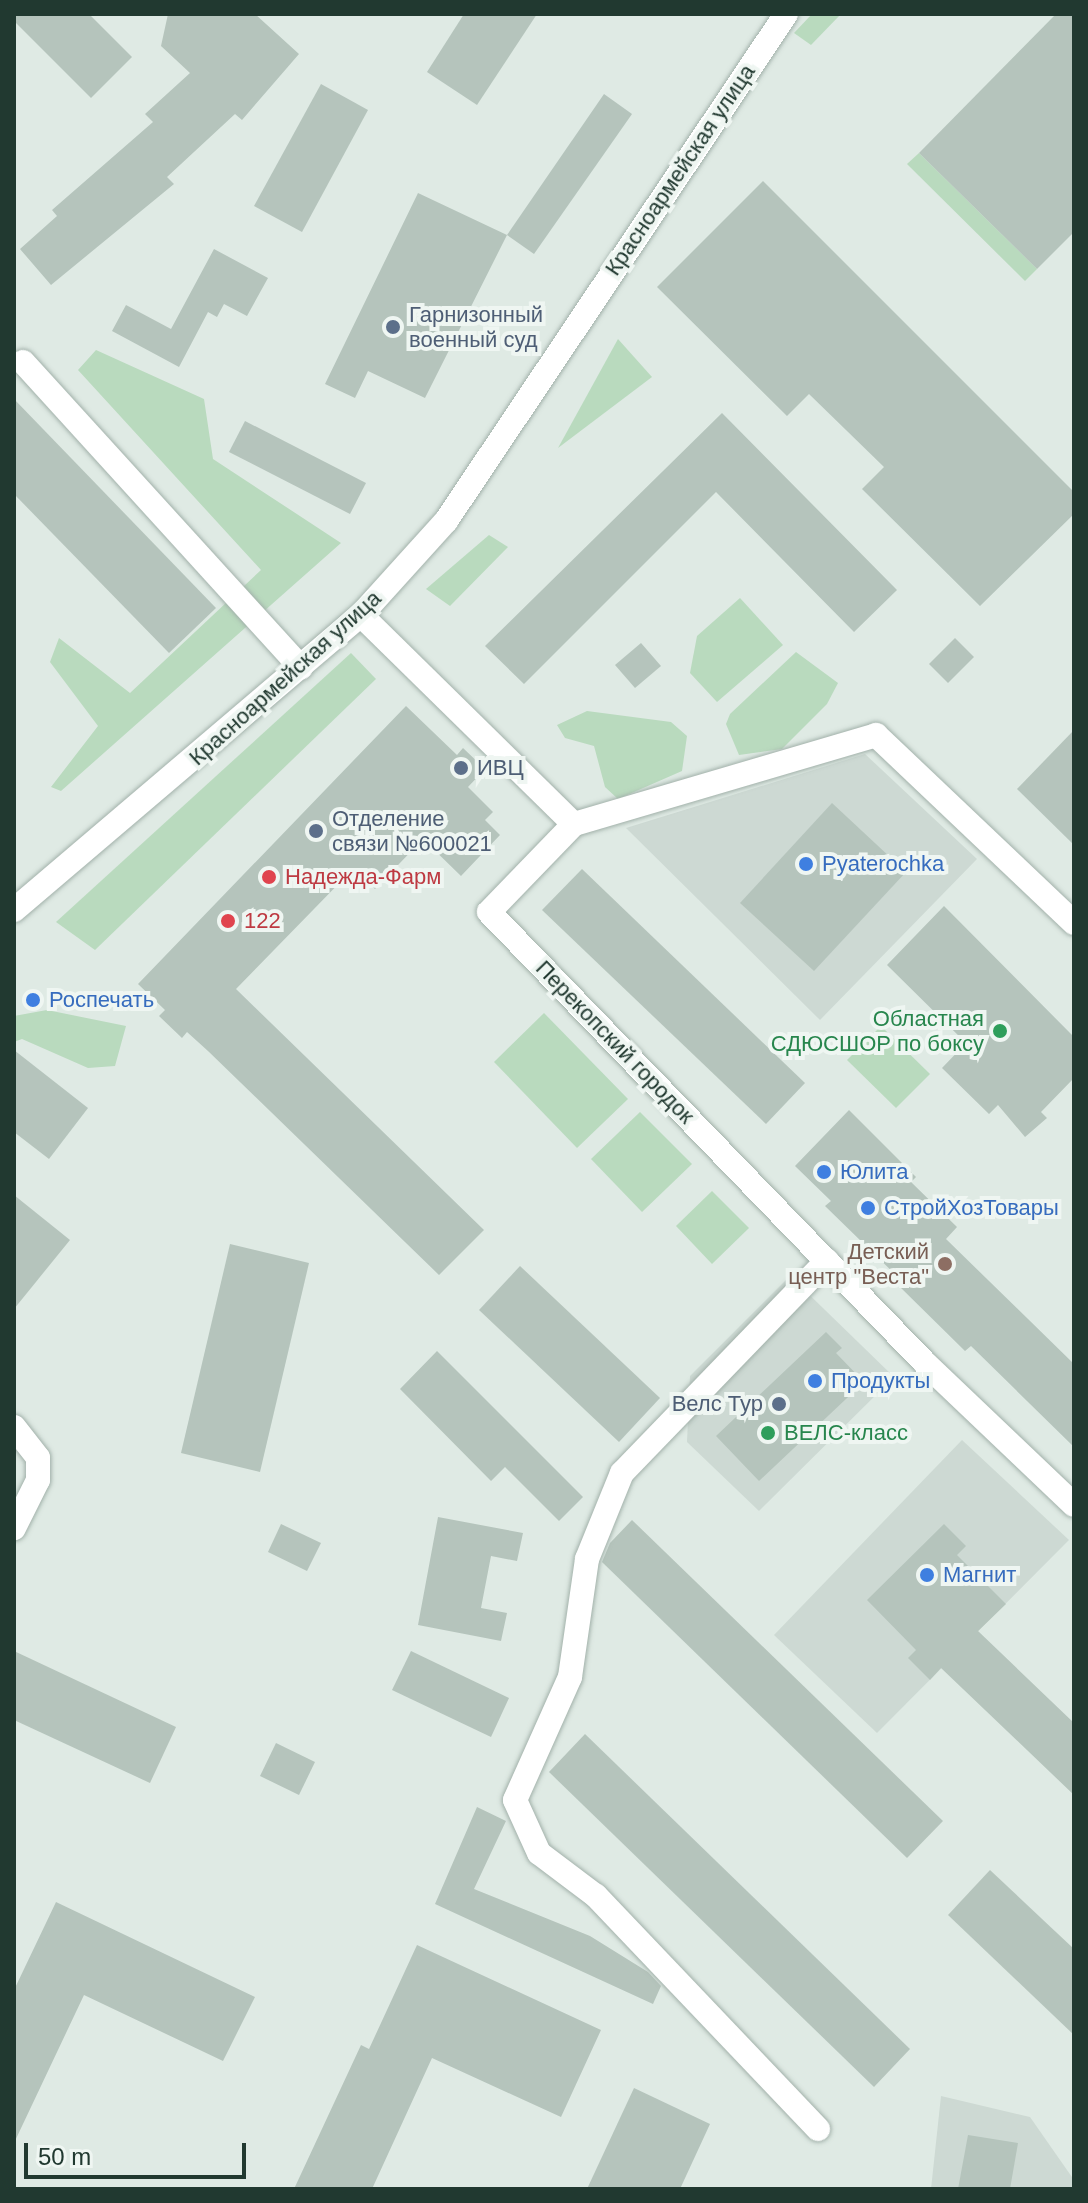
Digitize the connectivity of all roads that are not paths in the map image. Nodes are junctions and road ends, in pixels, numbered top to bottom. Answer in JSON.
{"nodes":[{"id":1,"x":786,"y":14,"type":"edge"},
{"id":2,"x":23,"y":362,"type":"dead end"},
{"id":3,"x":361,"y":615,"type":"junction"},
{"id":4,"x":301,"y":667,"type":"junction"},
{"id":5,"x":574,"y":824,"type":"junction"},
{"id":6,"x":14,"y":910,"type":"edge"},
{"id":7,"x":1074,"y":923,"type":"edge"},
{"id":8,"x":827,"y":1261,"type":"junction"},
{"id":9,"x":14,"y":1427,"type":"edge"},
{"id":10,"x":1074,"y":1505,"type":"edge"},
{"id":11,"x":14,"y":1528,"type":"edge"},
{"id":12,"x":818,"y":2129,"type":"dead end"}],
"edges":[{"from":1,"to":3,"type":"street","name":"Красноармейская улица"},
{"from":2,"to":4,"type":"street"},
{"from":3,"to":4,"type":"street","name":"Красноармейская улица"},
{"from":3,"to":5,"type":"street"},
{"from":4,"to":6,"type":"street","name":"Красноармейская улица"},
{"from":5,"to":7,"type":"street","name":"Перекопский городок"},
{"from":5,"to":8,"type":"street","name":"Перекопский городок"},
{"from":8,"to":10,"type":"street","name":"Перекопский городок"},
{"from":8,"to":12,"type":"street"},
{"from":9,"to":11,"type":"street"}]}
